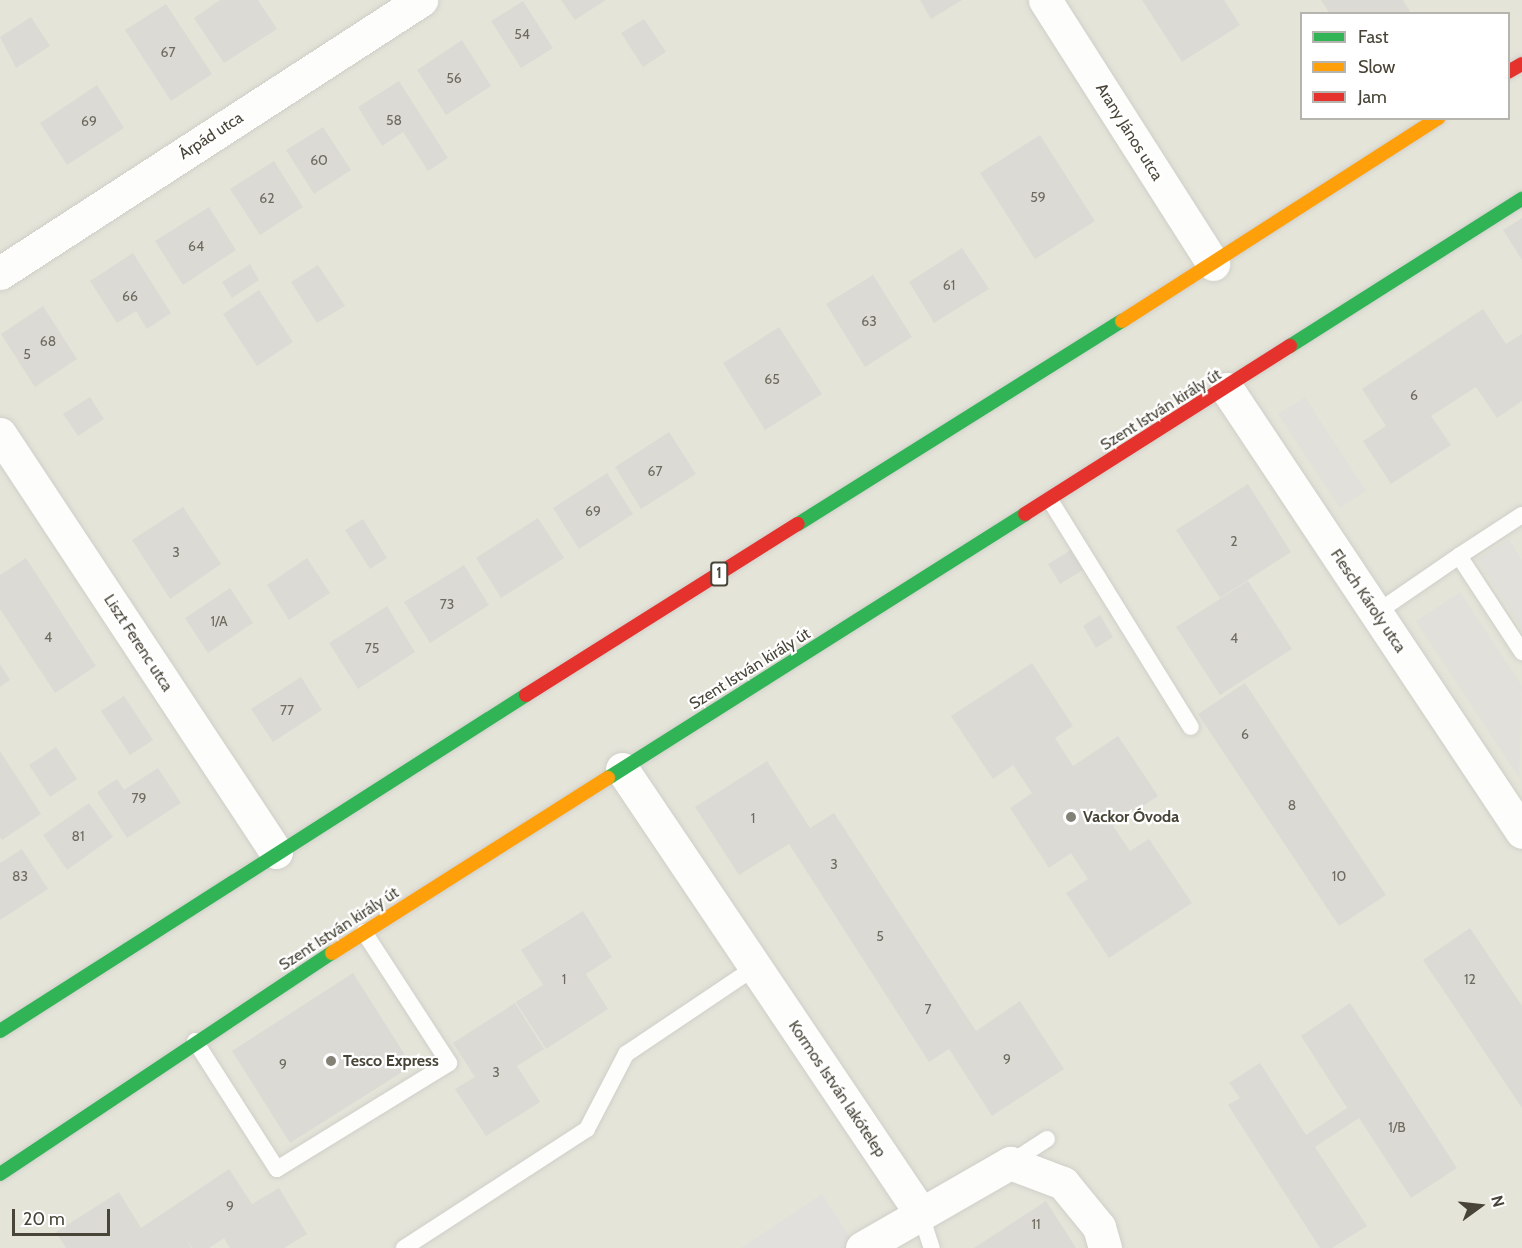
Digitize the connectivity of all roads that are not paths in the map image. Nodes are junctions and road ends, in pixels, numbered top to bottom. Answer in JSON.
{"nodes":[{"id":1,"x":421,"y":0,"type":"edge"},
{"id":2,"x":1046,"y":0,"type":"edge"},
{"id":3,"x":1435,"y":120,"type":"edge"},
{"id":4,"x":1522,"y":199,"type":"edge"},
{"id":5,"x":1213,"y":264,"type":"junction"},
{"id":6,"x":0,"y":273,"type":"edge"},
{"id":7,"x":1227,"y":389,"type":"junction"},
{"id":8,"x":0,"y":434,"type":"edge"},
{"id":9,"x":1050,"y":500,"type":"junction"},
{"id":10,"x":1522,"y":515,"type":"edge"},
{"id":11,"x":1459,"y":556,"type":"junction"},
{"id":12,"x":1376,"y":613,"type":"junction"},
{"id":13,"x":1522,"y":652,"type":"edge"},
{"id":14,"x":1191,"y":727,"type":"dead end"},
{"id":15,"x":622,"y":769,"type":"junction"},
{"id":16,"x":1518,"y":817,"type":"edge"},
{"id":17,"x":276,"y":852,"type":"junction"},
{"id":18,"x":364,"y":932,"type":"junction"},
{"id":19,"x":754,"y":968,"type":"junction"},
{"id":20,"x":0,"y":1031,"type":"edge"},
{"id":21,"x":195,"y":1041,"type":"junction"},
{"id":22,"x":1047,"y":1139,"type":"dead end"},
{"id":23,"x":1010,"y":1163,"type":"junction"},
{"id":24,"x":0,"y":1174,"type":"edge"},
{"id":25,"x":920,"y":1212,"type":"junction"},
{"id":26,"x":404,"y":1248,"type":"edge"},
{"id":27,"x":862,"y":1248,"type":"edge"},
{"id":28,"x":932,"y":1248,"type":"edge"},
{"id":29,"x":1105,"y":1248,"type":"edge"}],
"edges":[{"from":1,"to":6,"type":"street","name":"Árpád utca"},
{"from":2,"to":5,"type":"street","name":"Arany János utca"},
{"from":3,"to":5,"type":"street","number":"1"},
{"from":4,"to":7,"type":"street","name":"Szent István király út"},
{"from":5,"to":17,"type":"street","number":"1"},
{"from":7,"to":9,"type":"street","name":"Szent István király út"},
{"from":7,"to":12,"type":"street","name":"Flesch Károly utca"},
{"from":8,"to":17,"type":"street","name":"Liszt Ferenc utca"},
{"from":9,"to":14,"type":"lane"},
{"from":9,"to":15,"type":"street","name":"Szent István király út"},
{"from":10,"to":11,"type":"lane"},
{"from":11,"to":12,"type":"lane"},
{"from":11,"to":13,"type":"lane"},
{"from":12,"to":16,"type":"street","name":"Flesch Károly utca"},
{"from":15,"to":18,"type":"street","name":"Szent István király út"},
{"from":15,"to":19,"type":"street","name":"Kormos István lakótelep"},
{"from":17,"to":20,"type":"street","number":"1"},
{"from":18,"to":21,"type":"street","name":"Szent István király út"},
{"from":18,"to":21,"type":"lane"},
{"from":19,"to":25,"type":"street","name":"Kormos István lakótelep"},
{"from":19,"to":26,"type":"lane"},
{"from":21,"to":24,"type":"street","name":"Szent István király út"},
{"from":22,"to":23,"type":"lane"},
{"from":23,"to":25,"type":"street"},
{"from":23,"to":29,"type":"street"},
{"from":25,"to":27,"type":"street"},
{"from":25,"to":28,"type":"lane"}]}
